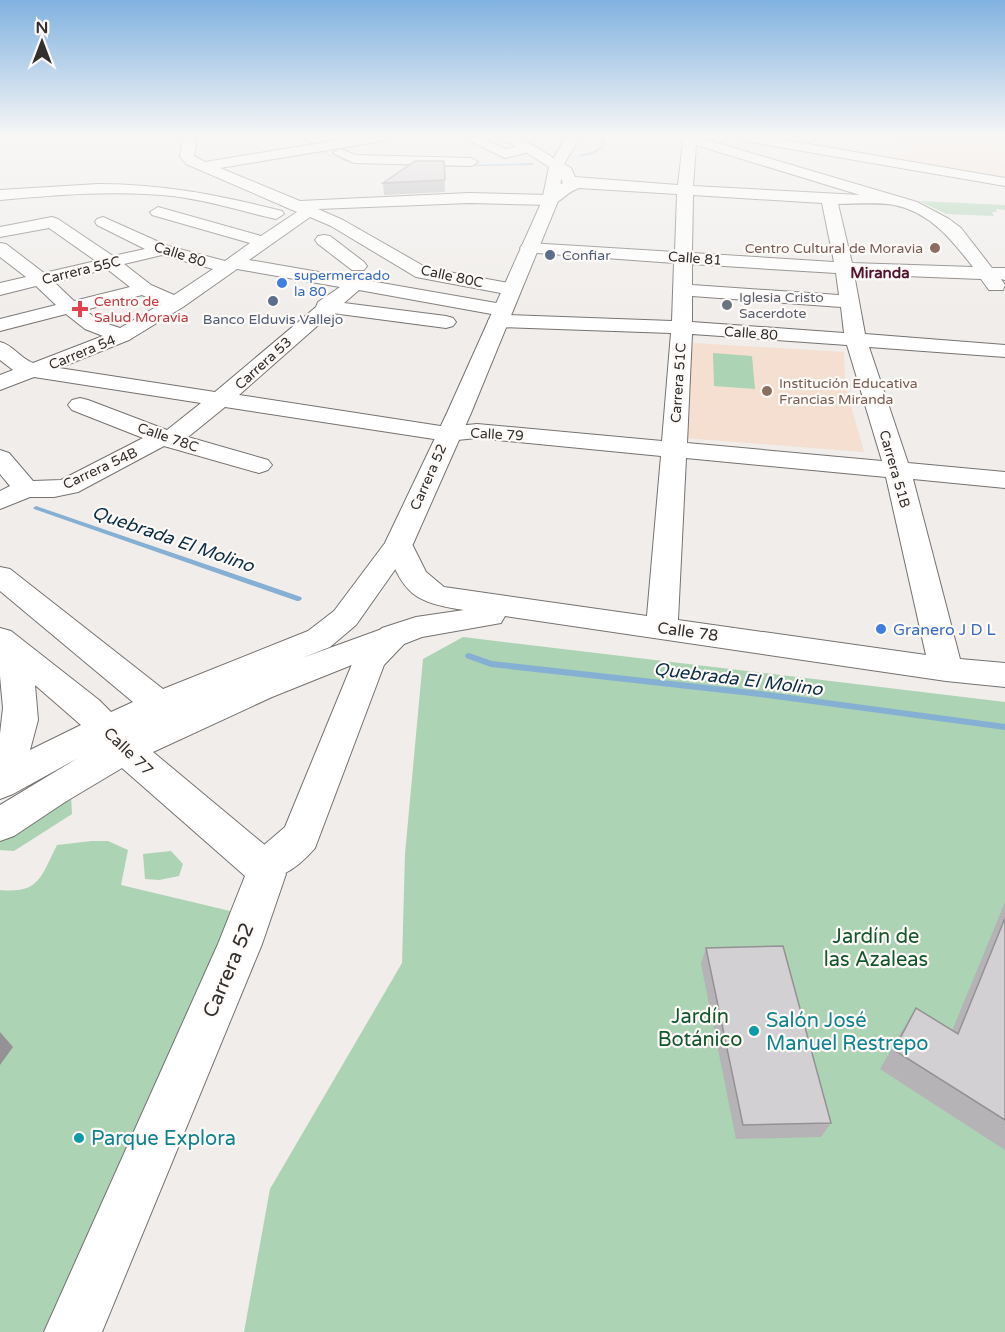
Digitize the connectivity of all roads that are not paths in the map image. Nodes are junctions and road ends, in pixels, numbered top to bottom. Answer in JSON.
{"nodes":[{"id":1,"x":225,"y":199,"type":"edge"},
{"id":2,"x":279,"y":199,"type":"edge"},
{"id":3,"x":295,"y":199,"type":"edge"},
{"id":4,"x":430,"y":199,"type":"edge"},
{"id":5,"x":479,"y":199,"type":"edge"},
{"id":6,"x":549,"y":199,"type":"edge"},
{"id":7,"x":553,"y":199,"type":"edge"},
{"id":8,"x":685,"y":199,"type":"edge"},
{"id":9,"x":829,"y":199,"type":"edge"},
{"id":10,"x":840,"y":199,"type":"edge"},
{"id":11,"x":896,"y":199,"type":"edge"},
{"id":12,"x":899,"y":200,"type":"junction"},
{"id":13,"x":367,"y":201,"type":"joint"},
{"id":14,"x":547,"y":207,"type":"junction"},
{"id":15,"x":306,"y":210,"type":"junction"},
{"id":16,"x":158,"y":212,"type":"dead end"},
{"id":17,"x":508,"y":215,"type":"dead end"},
{"id":18,"x":369,"y":221,"type":"dead end"},
{"id":19,"x":103,"y":222,"type":"dead end"},
{"id":20,"x":337,"y":223,"type":"junction"},
{"id":21,"x":0,"y":232,"type":"edge"},
{"id":22,"x":324,"y":240,"type":"dead end"},
{"id":23,"x":264,"y":242,"type":"junction"},
{"id":24,"x":529,"y":248,"type":"junction"},
{"id":25,"x":0,"y":249,"type":"edge"},
{"id":26,"x":162,"y":250,"type":"junction"},
{"id":27,"x":392,"y":256,"type":"junction"},
{"id":28,"x":684,"y":257,"type":"junction"},
{"id":29,"x":111,"y":263,"type":"junction"},
{"id":30,"x":231,"y":265,"type":"junction"},
{"id":31,"x":844,"y":268,"type":"junction"},
{"id":32,"x":984,"y":273,"type":"junction"},
{"id":33,"x":1005,"y":274,"type":"edge"},
{"id":34,"x":356,"y":275,"type":"junction"},
{"id":35,"x":41,"y":280,"type":"junction"},
{"id":36,"x":144,"y":289,"type":"junction"},
{"id":37,"x":512,"y":289,"type":"junction"},
{"id":38,"x":0,"y":290,"type":"edge"},
{"id":39,"x":683,"y":290,"type":"junction"},
{"id":40,"x":1005,"y":296,"type":"edge"},
{"id":41,"x":849,"y":302,"type":"junction"},
{"id":42,"x":176,"y":303,"type":"junction"},
{"id":43,"x":326,"y":306,"type":"junction"},
{"id":44,"x":69,"y":307,"type":"junction"},
{"id":45,"x":488,"y":322,"type":"junction"},
{"id":46,"x":0,"y":325,"type":"edge"},
{"id":47,"x":682,"y":327,"type":"junction"},
{"id":48,"x":122,"y":336,"type":"junction"},
{"id":49,"x":856,"y":341,"type":"junction"},
{"id":50,"x":0,"y":348,"type":"edge"},
{"id":51,"x":1005,"y":351,"type":"edge"},
{"id":52,"x":35,"y":371,"type":"junction"},
{"id":53,"x":0,"y":383,"type":"edge"},
{"id":54,"x":222,"y":401,"type":"junction"},
{"id":55,"x":80,"y":405,"type":"dead end"},
{"id":56,"x":447,"y":434,"type":"junction"},
{"id":57,"x":167,"y":439,"type":"junction"},
{"id":58,"x":674,"y":449,"type":"junction"},
{"id":59,"x":0,"y":458,"type":"edge"},
{"id":60,"x":259,"y":465,"type":"dead end"},
{"id":61,"x":898,"y":471,"type":"junction"},
{"id":62,"x":1005,"y":480,"type":"edge"},
{"id":63,"x":26,"y":489,"type":"junction"},
{"id":64,"x":0,"y":501,"type":"edge"},
{"id":65,"x":399,"y":544,"type":"junction"},
{"id":66,"x":0,"y":576,"type":"edge"},
{"id":67,"x":546,"y":613,"type":"junction"},
{"id":68,"x":662,"y":627,"type":"junction"},
{"id":69,"x":393,"y":636,"type":"junction"},
{"id":70,"x":4,"y":642,"type":"edge"},
{"id":71,"x":946,"y":669,"type":"junction"},
{"id":72,"x":1005,"y":675,"type":"edge"},
{"id":73,"x":169,"y":714,"type":"junction"},
{"id":74,"x":115,"y":739,"type":"junction"},
{"id":75,"x":0,"y":764,"type":"edge"},
{"id":76,"x":0,"y":784,"type":"edge"},
{"id":77,"x":0,"y":825,"type":"edge"},
{"id":78,"x":258,"y":863,"type":"junction"},
{"id":79,"x":73,"y":1332,"type":"edge"}],
"edges":[{"from":1,"to":15,"type":"street","name":"Calle 80C"},
{"from":2,"to":15,"type":"street"},
{"from":3,"to":15,"type":"street"},
{"from":4,"to":13,"type":"street"},
{"from":5,"to":14,"type":"street"},
{"from":6,"to":14,"type":"street","name":"Carrera 52"},
{"from":7,"to":14,"type":"street"},
{"from":8,"to":28,"type":"street","name":"Carrera 51C"},
{"from":9,"to":31,"type":"street","name":"Carrera 51B"},
{"from":10,"to":12,"type":"street"},
{"from":11,"to":12,"type":"street"},
{"from":12,"to":32,"type":"street"},
{"from":13,"to":15,"type":"street"},
{"from":14,"to":17,"type":"street"},
{"from":14,"to":24,"type":"street","name":"Carrera 52"},
{"from":15,"to":20,"type":"street","name":"Calle 80C"},
{"from":15,"to":23,"type":"street","name":"Carrera 54"},
{"from":16,"to":23,"type":"street"},
{"from":18,"to":20,"type":"street"},
{"from":19,"to":26,"type":"street","name":"Calle 80"},
{"from":20,"to":27,"type":"street","name":"Calle 80C"},
{"from":21,"to":29,"type":"street"},
{"from":22,"to":34,"type":"street"},
{"from":23,"to":30,"type":"street","name":"Carrera 54"},
{"from":24,"to":28,"type":"street","name":"Calle 81"},
{"from":24,"to":37,"type":"street","name":"Carrera 52"},
{"from":25,"to":35,"type":"street"},
{"from":26,"to":29,"type":"street","name":"Carrera 55C"},
{"from":26,"to":30,"type":"street","name":"Calle 80"},
{"from":27,"to":34,"type":"street"},
{"from":27,"to":37,"type":"street","name":"Calle 80C"},
{"from":28,"to":31,"type":"street","name":"Calle 81"},
{"from":28,"to":39,"type":"street","name":"Carrera 51C"},
{"from":29,"to":35,"type":"street","name":"Carrera 55C"},
{"from":29,"to":36,"type":"street"},
{"from":30,"to":34,"type":"street","name":"Calle 80"},
{"from":30,"to":42,"type":"street","name":"Carrera 54"},
{"from":31,"to":32,"type":"street","name":"Calle 81"},
{"from":31,"to":41,"type":"street","name":"Carrera 51B"},
{"from":32,"to":33,"type":"street","name":"Calle 81"},
{"from":32,"to":40,"type":"street"},
{"from":34,"to":43,"type":"street","name":"Carrera 53"},
{"from":34,"to":45,"type":"street","name":"Calle 80"},
{"from":35,"to":38,"type":"street","name":"Carrera 55C"},
{"from":35,"to":44,"type":"street"},
{"from":36,"to":42,"type":"street"},
{"from":36,"to":44,"type":"street"},
{"from":37,"to":45,"type":"street","name":"Carrera 52"},
{"from":39,"to":41,"type":"street"},
{"from":39,"to":47,"type":"street","name":"Carrera 51C"},
{"from":41,"to":49,"type":"street","name":"Carrera 51B"},
{"from":42,"to":48,"type":"street","name":"Carrera 54"},
{"from":43,"to":45,"type":"street","name":"Calle 80"},
{"from":43,"to":54,"type":"street","name":"Carrera 53"},
{"from":44,"to":46,"type":"street"},
{"from":44,"to":48,"type":"street"},
{"from":45,"to":47,"type":"street","name":"Calle 80"},
{"from":45,"to":56,"type":"street","name":"Carrera 52"},
{"from":47,"to":49,"type":"street","name":"Calle 80"},
{"from":47,"to":58,"type":"street","name":"Carrera 51C"},
{"from":48,"to":52,"type":"street","name":"Carrera 54"},
{"from":49,"to":51,"type":"street","name":"Calle 80"},
{"from":49,"to":61,"type":"street","name":"Carrera 51B"},
{"from":50,"to":52,"type":"street","name":"Calle 79"},
{"from":52,"to":53,"type":"street","name":"Carrera 54"},
{"from":52,"to":54,"type":"street","name":"Calle 79"},
{"from":54,"to":56,"type":"street","name":"Calle 79"},
{"from":54,"to":57,"type":"street","name":"Carrera 53"},
{"from":55,"to":57,"type":"street","name":"Calle 78C"},
{"from":56,"to":58,"type":"street","name":"Calle 79"},
{"from":56,"to":65,"type":"street","name":"Carrera 52"},
{"from":57,"to":60,"type":"street","name":"Calle 78C"},
{"from":57,"to":63,"type":"street","name":"Carrera 54B"},
{"from":58,"to":61,"type":"street","name":"Calle 79"},
{"from":58,"to":68,"type":"street","name":"Carrera 51C"},
{"from":59,"to":63,"type":"street"},
{"from":61,"to":62,"type":"street","name":"Calle 79"},
{"from":61,"to":71,"type":"street","name":"Carrera 51B"},
{"from":63,"to":64,"type":"street","name":"Carrera 54B"},
{"from":65,"to":67,"type":"street","name":"Calle 78"},
{"from":65,"to":73,"type":"street","name":"Carrera 52"},
{"from":66,"to":73,"type":"street"},
{"from":67,"to":68,"type":"street","name":"Calle 78"},
{"from":67,"to":69,"type":"street","name":"Carrera 52"},
{"from":68,"to":71,"type":"street","name":"Calle 78"},
{"from":69,"to":73,"type":"street","name":"Carrera 52"},
{"from":69,"to":78,"type":"street","name":"Carrera 52"},
{"from":70,"to":74,"type":"street","name":"Calle 77"},
{"from":70,"to":75,"type":"street"},
{"from":71,"to":72,"type":"street","name":"Calle 78"},
{"from":73,"to":74,"type":"street","name":"Carrera 52"},
{"from":74,"to":76,"type":"street"},
{"from":74,"to":77,"type":"street"},
{"from":74,"to":78,"type":"street","name":"Calle 77"},
{"from":78,"to":79,"type":"street","name":"Carrera 52"}]}
